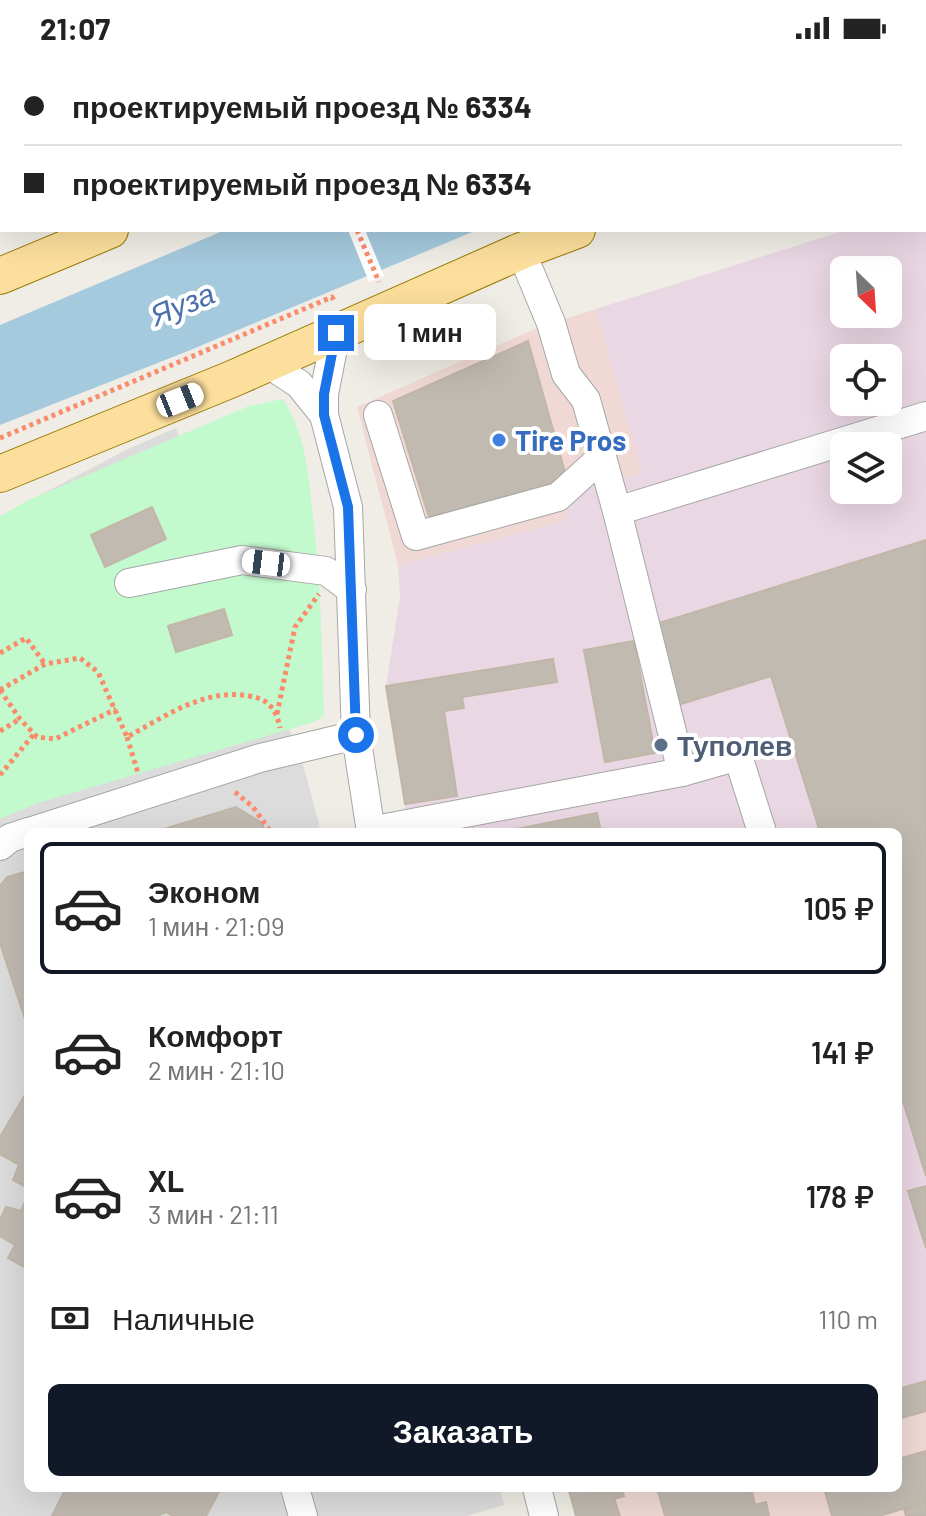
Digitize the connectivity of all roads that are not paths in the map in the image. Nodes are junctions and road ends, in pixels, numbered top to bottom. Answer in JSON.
{"nodes":[{"id":1,"x":105,"y":232,"type":"edge"},
{"id":2,"x":572,"y":232,"type":"edge"},
{"id":3,"x":521,"y":251,"type":"junction"},
{"id":4,"x":0,"y":276,"type":"edge"},
{"id":5,"x":337,"y":321,"type":"junction"},
{"id":6,"x":267,"y":363,"type":"junction"},
{"id":7,"x":324,"y":415,"type":"junction"},
{"id":8,"x":378,"y":415,"type":"dead end"},
{"id":9,"x":926,"y":416,"type":"edge"},
{"id":10,"x":602,"y":457,"type":"junction"},
{"id":11,"x":0,"y":474,"type":"edge"},
{"id":12,"x":617,"y":511,"type":"junction"},
{"id":13,"x":129,"y":583,"type":"dead end"},
{"id":14,"x":340,"y":587,"type":"junction"},
{"id":15,"x":356,"y":735,"type":"junction"},
{"id":16,"x":682,"y":772,"type":"junction"},
{"id":17,"x":41,"y":828,"type":"edge"},
{"id":18,"x":369,"y":828,"type":"edge"},
{"id":19,"x":391,"y":828,"type":"edge"},
{"id":20,"x":761,"y":828,"type":"edge"},
{"id":21,"x":24,"y":834,"type":"edge"},
{"id":22,"x":0,"y":846,"type":"edge"},
{"id":23,"x":296,"y":1492,"type":"edge"},
{"id":24,"x":538,"y":1492,"type":"edge"},
{"id":25,"x":303,"y":1516,"type":"edge"},
{"id":26,"x":543,"y":1516,"type":"edge"}],
"edges":[{"from":1,"to":4,"type":"main road"},
{"from":2,"to":3,"type":"main road"},
{"from":3,"to":5,"type":"main road"},
{"from":3,"to":10,"type":"street"},
{"from":5,"to":6,"type":"main road"},
{"from":5,"to":7,"type":"street"},
{"from":6,"to":7,"type":"street"},
{"from":6,"to":11,"type":"main road"},
{"from":7,"to":14,"type":"street"},
{"from":8,"to":10,"type":"street"},
{"from":9,"to":12,"type":"street"},
{"from":10,"to":12,"type":"street"},
{"from":12,"to":16,"type":"street"},
{"from":13,"to":14,"type":"street"},
{"from":14,"to":15,"type":"street"},
{"from":15,"to":17,"type":"street"},
{"from":15,"to":18,"type":"street"},
{"from":16,"to":19,"type":"street"},
{"from":16,"to":20,"type":"street"},
{"from":21,"to":22,"type":"street"},
{"from":23,"to":25,"type":"street"},
{"from":24,"to":26,"type":"street"}]}
